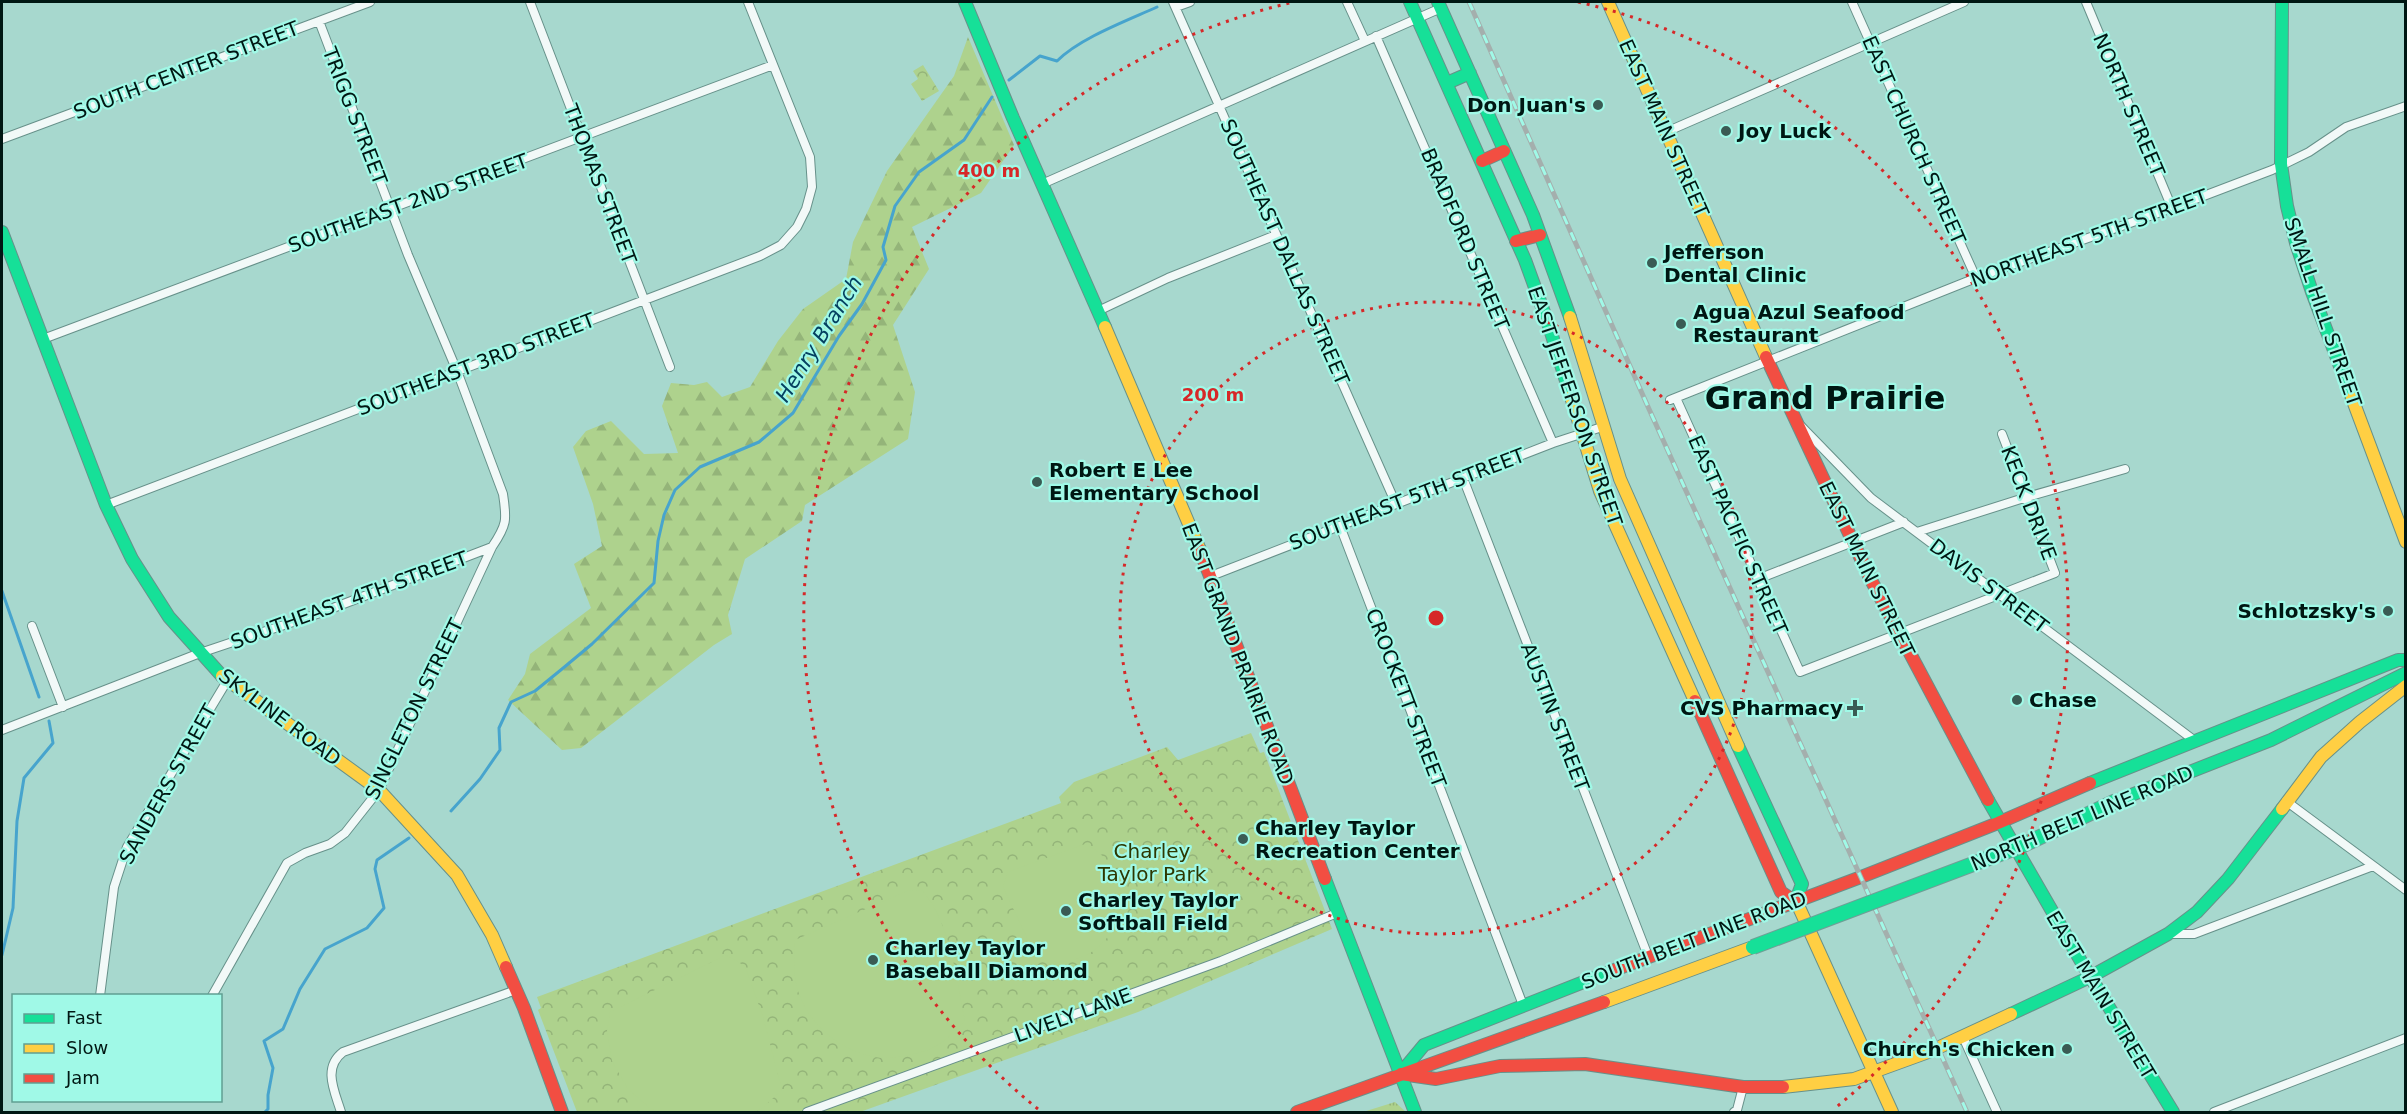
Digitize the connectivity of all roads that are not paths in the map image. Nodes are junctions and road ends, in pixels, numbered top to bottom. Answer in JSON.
{"nodes":[{"id":1,"x":370,"y":2,"type":"edge"},
{"id":2,"x":530,"y":2,"type":"edge"},
{"id":3,"x":748,"y":2,"type":"edge"},
{"id":4,"x":964,"y":2,"type":"edge"},
{"id":5,"x":1190,"y":2,"type":"edge"},
{"id":6,"x":1347,"y":2,"type":"edge"},
{"id":7,"x":1410,"y":2,"type":"edge"},
{"id":8,"x":1608,"y":2,"type":"edge"},
{"id":9,"x":1852,"y":2,"type":"edge"},
{"id":10,"x":1964,"y":2,"type":"edge"},
{"id":11,"x":2086,"y":2,"type":"edge"},
{"id":12,"x":2282,"y":2,"type":"edge"},
{"id":13,"x":1174,"y":4,"type":"edge"},
{"id":14,"x":1439,"y":5,"type":"edge"},
{"id":15,"x":1417,"y":18,"type":"junction"},
{"id":16,"x":318,"y":21,"type":"junction"},
{"id":17,"x":1376,"y":36,"type":"junction"},
{"id":18,"x":1365,"y":41,"type":"junction"},
{"id":19,"x":1871,"y":44,"type":"junction"},
{"id":20,"x":773,"y":66,"type":"junction"},
{"id":21,"x":1470,"y":73,"type":"junction"},
{"id":22,"x":1447,"y":83,"type":"junction"},
{"id":23,"x":1220,"y":105,"type":"junction"},
{"id":24,"x":2406,"y":106,"type":"edge"},
{"id":25,"x":1666,"y":132,"type":"junction"},
{"id":26,"x":583,"y":138,"type":"junction"},
{"id":27,"x":2,"y":140,"type":"edge"},
{"id":28,"x":1504,"y":151,"type":"junction"},
{"id":29,"x":1482,"y":161,"type":"junction"},
{"id":30,"x":2281,"y":164,"type":"junction"},
{"id":31,"x":1042,"y":184,"type":"junction"},
{"id":32,"x":2172,"y":208,"type":"junction"},
{"id":33,"x":391,"y":210,"type":"junction"},
{"id":34,"x":2,"y":232,"type":"edge"},
{"id":35,"x":1276,"y":235,"type":"junction"},
{"id":36,"x":1540,"y":235,"type":"junction"},
{"id":37,"x":1516,"y":241,"type":"junction"},
{"id":38,"x":1976,"y":278,"type":"junction"},
{"id":39,"x":644,"y":300,"type":"junction"},
{"id":40,"x":1098,"y":311,"type":"junction"},
{"id":41,"x":43,"y":339,"type":"junction"},
{"id":42,"x":1769,"y":363,"type":"junction"},
{"id":43,"x":670,"y":367,"type":"dead end"},
{"id":44,"x":457,"y":372,"type":"junction"},
{"id":45,"x":1795,"y":420,"type":"junction"},
{"id":46,"x":1605,"y":426,"type":"junction"},
{"id":47,"x":1581,"y":434,"type":"junction"},
{"id":48,"x":2002,"y":434,"type":"dead end"},
{"id":49,"x":1553,"y":443,"type":"junction"},
{"id":50,"x":2124,"y":469,"type":"dead end"},
{"id":51,"x":1463,"y":478,"type":"junction"},
{"id":52,"x":2027,"y":497,"type":"junction"},
{"id":53,"x":1396,"y":504,"type":"junction"},
{"id":54,"x":106,"y":505,"type":"junction"},
{"id":55,"x":506,"y":513,"type":"joint"},
{"id":56,"x":1904,"y":522,"type":"junction"},
{"id":57,"x":1340,"y":526,"type":"junction"},
{"id":58,"x":1917,"y":532,"type":"junction"},
{"id":59,"x":1852,"y":542,"type":"junction"},
{"id":60,"x":2406,"y":542,"type":"edge"},
{"id":61,"x":492,"y":547,"type":"junction"},
{"id":62,"x":1211,"y":576,"type":"junction"},
{"id":63,"x":1758,"y":579,"type":"junction"},
{"id":64,"x":2000,"y":594,"type":"junction"},
{"id":65,"x":1671,"y":597,"type":"junction"},
{"id":66,"x":1651,"y":605,"type":"junction"},
{"id":67,"x":32,"y":626,"type":"dead end"},
{"id":68,"x":1898,"y":634,"type":"junction"},
{"id":69,"x":200,"y":653,"type":"junction"},
{"id":70,"x":2406,"y":660,"type":"edge"},
{"id":71,"x":2406,"y":673,"type":"edge"},
{"id":72,"x":227,"y":681,"type":"junction"},
{"id":73,"x":2406,"y":686,"type":"edge"},
{"id":74,"x":63,"y":707,"type":"junction"},
{"id":75,"x":2,"y":730,"type":"edge"},
{"id":76,"x":2195,"y":741,"type":"junction"},
{"id":77,"x":379,"y":790,"type":"junction"},
{"id":78,"x":2286,"y":801,"type":"junction"},
{"id":79,"x":1998,"y":823,"type":"junction"},
{"id":80,"x":2373,"y":866,"type":"junction"},
{"id":81,"x":2406,"y":890,"type":"edge"},
{"id":82,"x":1796,"y":900,"type":"junction"},
{"id":83,"x":1337,"y":913,"type":"junction"},
{"id":84,"x":2168,"y":934,"type":"junction"},
{"id":85,"x":1753,"y":947,"type":"joint"},
{"id":86,"x":1648,"y":956,"type":"junction"},
{"id":87,"x":2090,"y":977,"type":"junction"},
{"id":88,"x":516,"y":990,"type":"junction"},
{"id":89,"x":100,"y":994,"type":"edge"},
{"id":90,"x":214,"y":994,"type":"edge"},
{"id":91,"x":1523,"y":1005,"type":"junction"},
{"id":92,"x":1963,"y":1037,"type":"junction"},
{"id":93,"x":2406,"y":1038,"type":"edge"},
{"id":94,"x":1874,"y":1072,"type":"junction"},
{"id":95,"x":1400,"y":1074,"type":"junction"},
{"id":96,"x":1743,"y":1087,"type":"junction"},
{"id":97,"x":341,"y":1113,"type":"edge"},
{"id":98,"x":562,"y":1113,"type":"edge"},
{"id":99,"x":807,"y":1113,"type":"edge"},
{"id":100,"x":1296,"y":1113,"type":"edge"},
{"id":101,"x":1415,"y":1113,"type":"edge"},
{"id":102,"x":1734,"y":1113,"type":"edge"},
{"id":103,"x":1892,"y":1113,"type":"edge"},
{"id":104,"x":1997,"y":1113,"type":"edge"},
{"id":105,"x":2173,"y":1113,"type":"edge"},
{"id":106,"x":2214,"y":1113,"type":"edge"}],
"edges":[{"from":1,"to":16,"type":"street","name":"SOUTH CENTER STREET"},
{"from":2,"to":26,"type":"street","name":"THOMAS STREET"},
{"from":3,"to":20,"type":"street"},
{"from":4,"to":31,"type":"street","name":"EAST GRAND PRAIRIE ROAD"},
{"from":5,"to":13,"type":"street"},
{"from":6,"to":18,"type":"street"},
{"from":7,"to":15,"type":"street","name":"EAST JEFFERSON STREET"},
{"from":8,"to":25,"type":"street","name":"EAST MAIN STREET"},
{"from":9,"to":19,"type":"street","name":"EAST CHURCH STREET"},
{"from":10,"to":19,"type":"street"},
{"from":11,"to":32,"type":"street","name":"NORTH STREET"},
{"from":12,"to":30,"type":"street","name":"SMALL HILL STREET"},
{"from":13,"to":23,"type":"street","name":"SOUTHEAST DALLAS STREET"},
{"from":14,"to":15,"type":"street"},
{"from":14,"to":21,"type":"street","name":"EAST JEFFERSON STREET"},
{"from":15,"to":17,"type":"street"},
{"from":15,"to":22,"type":"street","name":"EAST JEFFERSON STREET"},
{"from":16,"to":27,"type":"street","name":"SOUTH CENTER STREET"},
{"from":16,"to":33,"type":"street","name":"TRIGG STREET"},
{"from":17,"to":18,"type":"street"},
{"from":17,"to":49,"type":"street","name":"BRADFORD STREET"},
{"from":18,"to":23,"type":"street"},
{"from":19,"to":25,"type":"street"},
{"from":19,"to":38,"type":"street","name":"EAST CHURCH STREET"},
{"from":20,"to":26,"type":"street","name":"SOUTHEAST 2ND STREET"},
{"from":20,"to":39,"type":"street","name":"SOUTHEAST 3RD STREET"},
{"from":21,"to":22,"type":"street"},
{"from":21,"to":28,"type":"street","name":"EAST JEFFERSON STREET"},
{"from":22,"to":29,"type":"street","name":"EAST JEFFERSON STREET"},
{"from":23,"to":31,"type":"street"},
{"from":23,"to":35,"type":"street","name":"SOUTHEAST DALLAS STREET"},
{"from":24,"to":30,"type":"street","name":"NORTHEAST 5TH STREET"},
{"from":25,"to":42,"type":"street","name":"EAST MAIN STREET"},
{"from":26,"to":33,"type":"street","name":"SOUTHEAST 2ND STREET"},
{"from":26,"to":39,"type":"street","name":"THOMAS STREET"},
{"from":28,"to":29,"type":"street"},
{"from":28,"to":36,"type":"street","name":"EAST JEFFERSON STREET"},
{"from":29,"to":37,"type":"street","name":"EAST JEFFERSON STREET"},
{"from":30,"to":32,"type":"street","name":"NORTHEAST 5TH STREET"},
{"from":30,"to":60,"type":"street","name":"SMALL HILL STREET"},
{"from":31,"to":40,"type":"street","name":"EAST GRAND PRAIRIE ROAD"},
{"from":32,"to":38,"type":"street","name":"NORTHEAST 5TH STREET"},
{"from":33,"to":41,"type":"street","name":"SOUTHEAST 2ND STREET"},
{"from":33,"to":44,"type":"street","name":"TRIGG STREET"},
{"from":34,"to":41,"type":"street","name":"SKYLINE ROAD"},
{"from":35,"to":40,"type":"street"},
{"from":35,"to":53,"type":"street","name":"SOUTHEAST DALLAS STREET"},
{"from":36,"to":37,"type":"street"},
{"from":36,"to":46,"type":"street","name":"EAST JEFFERSON STREET"},
{"from":37,"to":47,"type":"street","name":"EAST JEFFERSON STREET"},
{"from":38,"to":42,"type":"street","name":"NORTHEAST 5TH STREET"},
{"from":39,"to":43,"type":"street","name":"THOMAS STREET"},
{"from":39,"to":44,"type":"street","name":"SOUTHEAST 3RD STREET"},
{"from":40,"to":62,"type":"street","name":"EAST GRAND PRAIRIE ROAD"},
{"from":41,"to":54,"type":"street","name":"SKYLINE ROAD"},
{"from":42,"to":45,"type":"street","name":"EAST MAIN STREET"},
{"from":42,"to":63,"type":"street","name":"EAST PACIFIC STREET"},
{"from":44,"to":54,"type":"street","name":"SOUTHEAST 3RD STREET"},
{"from":44,"to":55,"type":"street","name":"TRIGG STREET"},
{"from":45,"to":56,"type":"street","name":"DAVIS STREET"},
{"from":45,"to":59,"type":"street","name":"EAST MAIN STREET"},
{"from":46,"to":47,"type":"street","name":"SOUTHEAST 5TH STREET"},
{"from":46,"to":65,"type":"street","name":"EAST JEFFERSON STREET"},
{"from":47,"to":49,"type":"street","name":"SOUTHEAST 5TH STREET"},
{"from":47,"to":66,"type":"street","name":"EAST JEFFERSON STREET"},
{"from":48,"to":52,"type":"street","name":"KECK DRIVE"},
{"from":49,"to":51,"type":"street","name":"SOUTHEAST 5TH STREET"},
{"from":50,"to":52,"type":"street"},
{"from":51,"to":53,"type":"street","name":"SOUTHEAST 5TH STREET"},
{"from":51,"to":86,"type":"street","name":"AUSTIN STREET"},
{"from":52,"to":58,"type":"street"},
{"from":52,"to":64,"type":"street","name":"KECK DRIVE"},
{"from":53,"to":57,"type":"street","name":"SOUTHEAST 5TH STREET"},
{"from":54,"to":69,"type":"street","name":"SKYLINE ROAD"},
{"from":55,"to":61,"type":"street","name":"SOUTHEAST 4TH STREET"},
{"from":56,"to":58,"type":"street","name":"DAVIS STREET"},
{"from":56,"to":59,"type":"street"},
{"from":57,"to":62,"type":"street","name":"SOUTHEAST 5TH STREET"},
{"from":57,"to":91,"type":"street","name":"CROCKETT STREET"},
{"from":58,"to":64,"type":"street","name":"DAVIS STREET"},
{"from":59,"to":63,"type":"street"},
{"from":59,"to":68,"type":"street","name":"EAST MAIN STREET"},
{"from":61,"to":69,"type":"street","name":"SOUTHEAST 4TH STREET"},
{"from":61,"to":77,"type":"street","name":"SINGLETON STREET"},
{"from":62,"to":83,"type":"street","name":"EAST GRAND PRAIRIE ROAD"},
{"from":63,"to":68,"type":"street","name":"EAST PACIFIC STREET"},
{"from":64,"to":68,"type":"street"},
{"from":64,"to":76,"type":"street","name":"DAVIS STREET"},
{"from":65,"to":66,"type":"street"},
{"from":65,"to":82,"type":"street","name":"EAST JEFFERSON STREET"},
{"from":66,"to":82,"type":"street","name":"EAST JEFFERSON STREET"},
{"from":67,"to":74,"type":"street"},
{"from":68,"to":79,"type":"street","name":"EAST MAIN STREET"},
{"from":69,"to":72,"type":"street","name":"SKYLINE ROAD"},
{"from":69,"to":74,"type":"street","name":"SOUTHEAST 4TH STREET"},
{"from":70,"to":76,"type":"street","name":"NORTH BELT LINE ROAD"},
{"from":71,"to":85,"type":"street","name":"NORTH BELT LINE ROAD","bridge":true},
{"from":72,"to":77,"type":"street","name":"SKYLINE ROAD"},
{"from":72,"to":89,"type":"street","name":"SANDERS STREET"},
{"from":73,"to":78,"type":"street"},
{"from":74,"to":75,"type":"street","name":"SOUTHEAST 4TH STREET"},
{"from":76,"to":79,"type":"street","name":"NORTH BELT LINE ROAD"},
{"from":77,"to":88,"type":"street","name":"SKYLINE ROAD"},
{"from":77,"to":90,"type":"street","name":"SINGLETON STREET"},
{"from":78,"to":80,"type":"street"},
{"from":78,"to":84,"type":"street"},
{"from":79,"to":82,"type":"street","name":"SOUTH BELT LINE ROAD"},
{"from":79,"to":87,"type":"street","name":"EAST MAIN STREET"},
{"from":80,"to":81,"type":"street"},
{"from":80,"to":84,"type":"street"},
{"from":82,"to":86,"type":"street","name":"SOUTH BELT LINE ROAD"},
{"from":82,"to":94,"type":"street","name":"EAST JEFFERSON STREET"},
{"from":83,"to":95,"type":"street","name":"EAST GRAND PRAIRIE ROAD"},
{"from":83,"to":99,"type":"street","name":"LIVELY LANE"},
{"from":84,"to":87,"type":"street"},
{"from":85,"to":95,"type":"street","name":"SOUTH BELT LINE ROAD"},
{"from":86,"to":91,"type":"street","name":"SOUTH BELT LINE ROAD"},
{"from":87,"to":92,"type":"street"},
{"from":87,"to":105,"type":"street","name":"EAST MAIN STREET"},
{"from":88,"to":97,"type":"street"},
{"from":88,"to":98,"type":"street","name":"SKYLINE ROAD"},
{"from":91,"to":95,"type":"street","name":"SOUTH BELT LINE ROAD"},
{"from":92,"to":94,"type":"street"},
{"from":92,"to":104,"type":"street"},
{"from":93,"to":106,"type":"street"},
{"from":94,"to":96,"type":"street"},
{"from":94,"to":103,"type":"street","name":"EAST JEFFERSON STREET"},
{"from":95,"to":96,"type":"street"},
{"from":95,"to":100,"type":"street","name":"SOUTH BELT LINE ROAD"},
{"from":95,"to":101,"type":"street","name":"EAST GRAND PRAIRIE ROAD"},
{"from":96,"to":102,"type":"street"}]}
